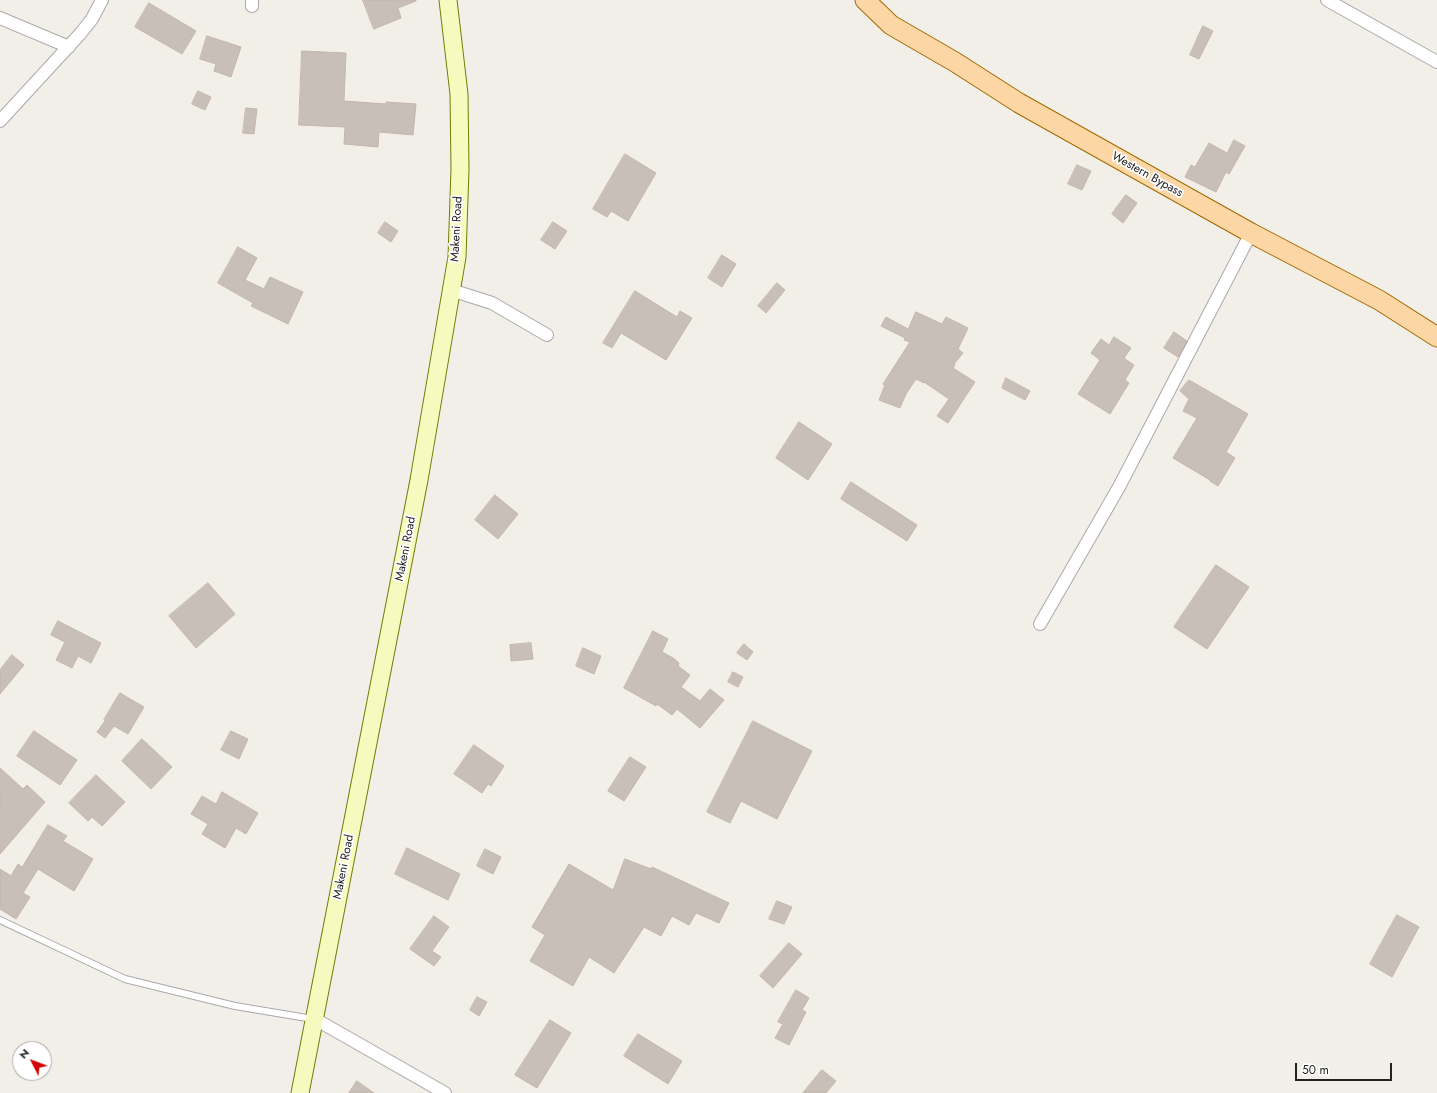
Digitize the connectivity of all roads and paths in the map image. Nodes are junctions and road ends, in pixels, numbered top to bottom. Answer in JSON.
{"nodes":[{"id":1,"x":102,"y":0,"type":"edge"},
{"id":2,"x":448,"y":0,"type":"edge"},
{"id":3,"x":865,"y":0,"type":"edge"},
{"id":4,"x":1327,"y":0,"type":"edge"},
{"id":5,"x":0,"y":18,"type":"edge"},
{"id":6,"x":69,"y":47,"type":"junction"},
{"id":7,"x":1437,"y":62,"type":"edge"},
{"id":8,"x":0,"y":121,"type":"edge"},
{"id":9,"x":1251,"y":233,"type":"junction"},
{"id":10,"x":451,"y":290,"type":"junction"},
{"id":11,"x":547,"y":335,"type":"dead end"},
{"id":12,"x":1437,"y":338,"type":"edge"},
{"id":13,"x":1040,"y":624,"type":"dead end"},
{"id":14,"x":0,"y":920,"type":"edge"},
{"id":15,"x":315,"y":1019,"type":"junction"},
{"id":16,"x":300,"y":1093,"type":"edge"},
{"id":17,"x":445,"y":1093,"type":"edge"}],
"edges":[{"from":1,"to":6,"type":"street"},
{"from":2,"to":10,"type":"main road","name":"Makeni Road"},
{"from":3,"to":9,"type":"main road","name":"Western Bypass"},
{"from":4,"to":7,"type":"street"},
{"from":5,"to":6,"type":"street"},
{"from":6,"to":8,"type":"street"},
{"from":9,"to":12,"type":"main road","name":"Western Bypass"},
{"from":9,"to":13,"type":"street"},
{"from":10,"to":11,"type":"street"},
{"from":10,"to":15,"type":"main road","name":"Makeni Road"},
{"from":14,"to":15,"type":"lane"},
{"from":15,"to":16,"type":"main road","name":"Makeni Road"},
{"from":15,"to":17,"type":"street"}]}
